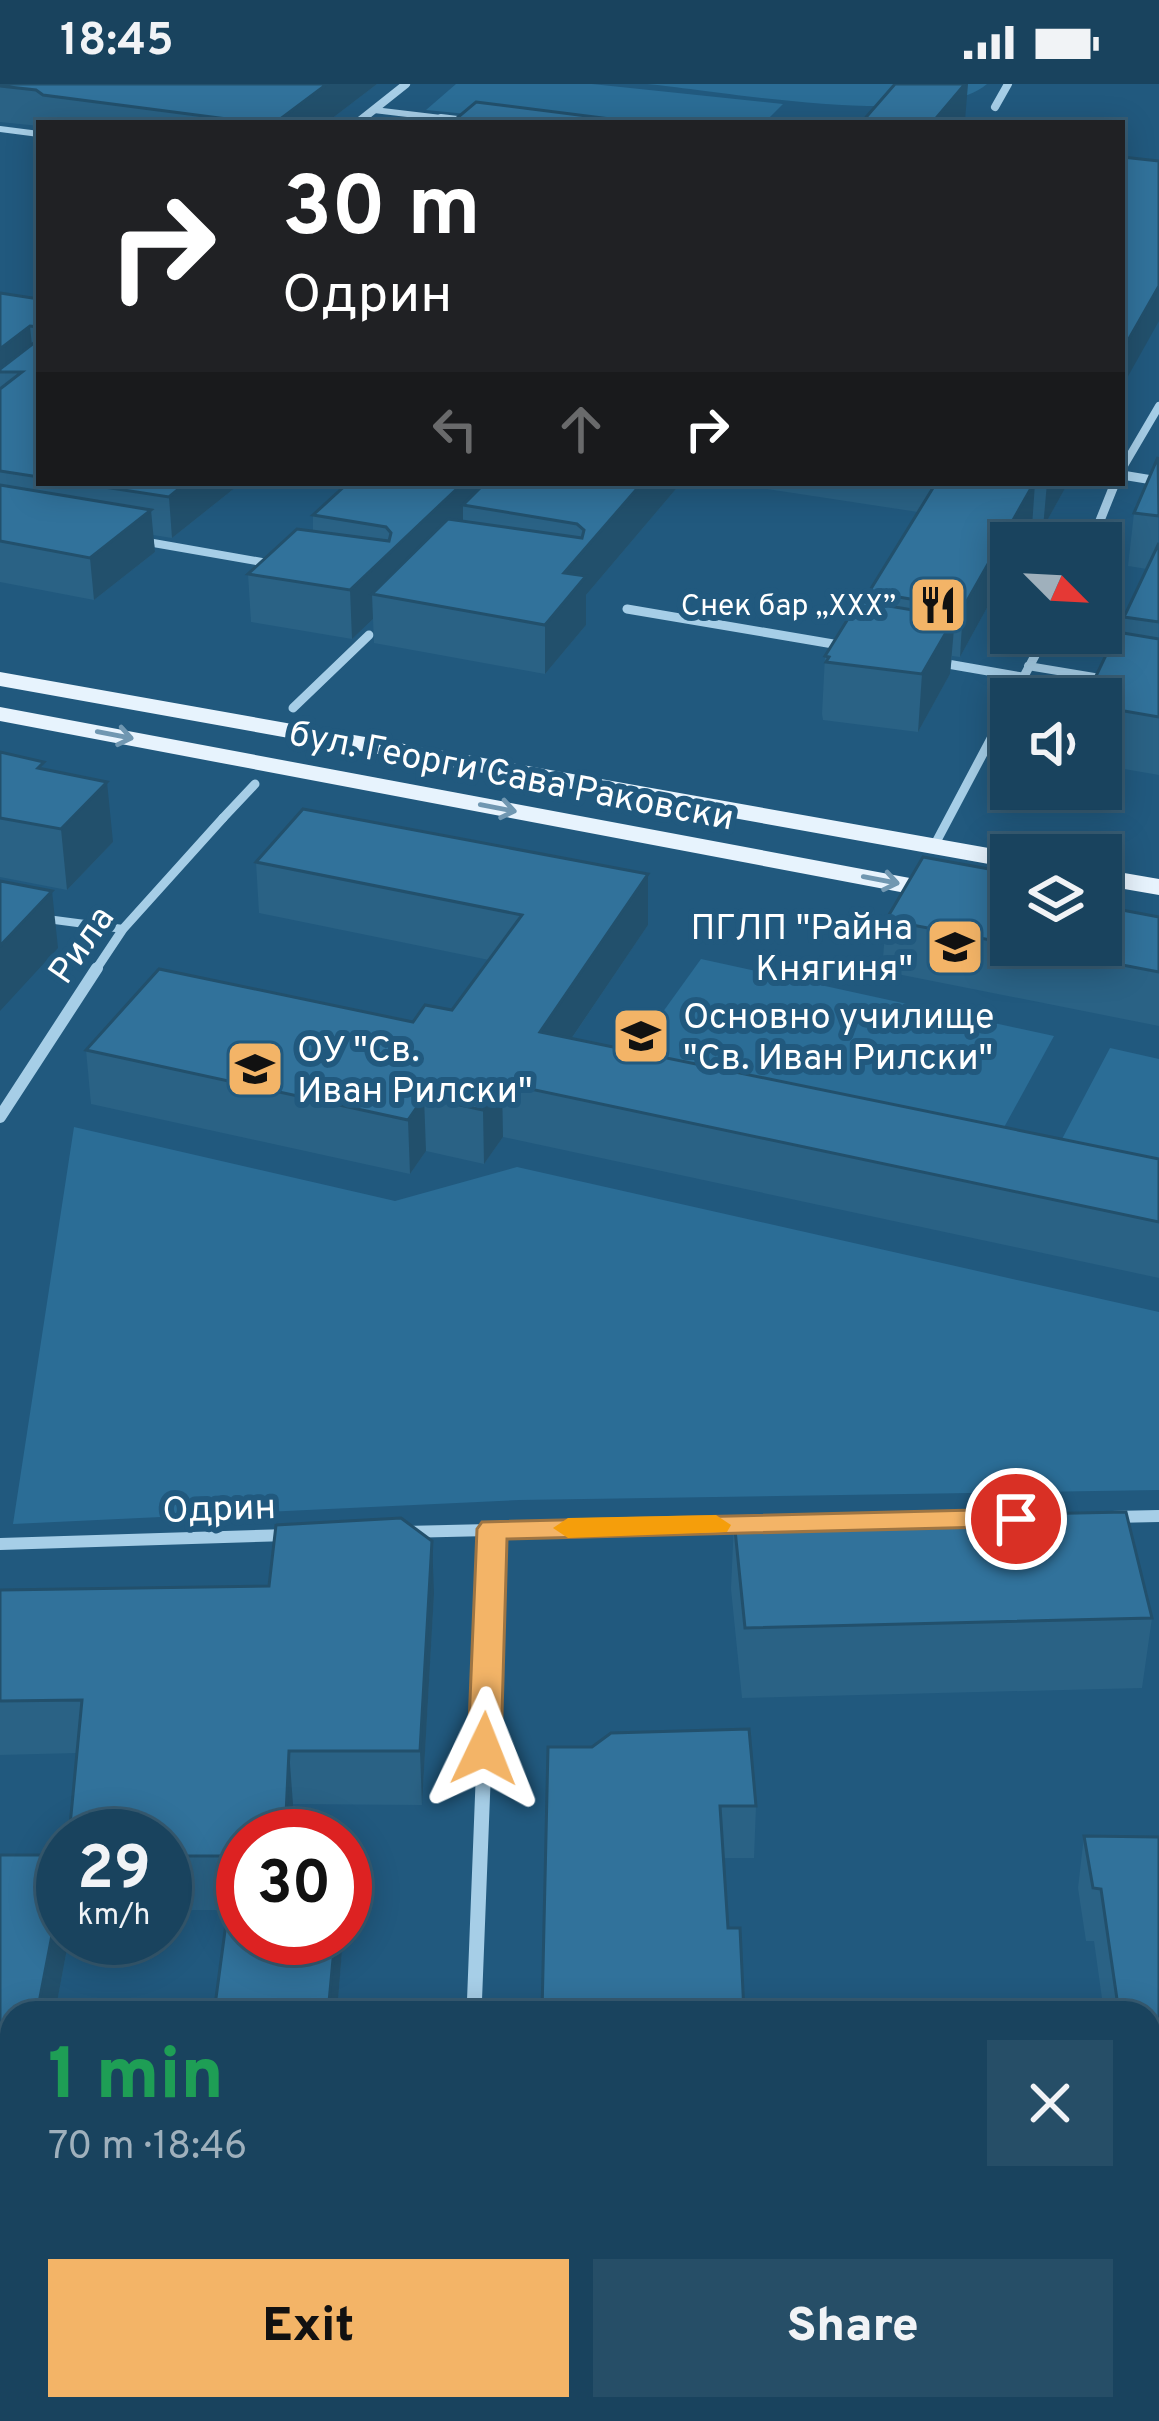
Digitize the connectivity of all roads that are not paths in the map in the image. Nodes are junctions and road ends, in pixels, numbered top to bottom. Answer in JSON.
{"nodes":[{"id":1,"x":406,"y":84,"type":"edge"},
{"id":2,"x":1008,"y":84,"type":"edge"},
{"id":3,"x":995,"y":107,"type":"dead end"},
{"id":4,"x":374,"y":110,"type":"junction"},
{"id":5,"x":442,"y":118,"type":"joint"},
{"id":6,"x":362,"y":120,"type":"edge"},
{"id":7,"x":458,"y":120,"type":"edge"},
{"id":8,"x":0,"y":129,"type":"edge"},
{"id":9,"x":36,"y":134,"type":"edge"},
{"id":10,"x":1159,"y":406,"type":"edge"},
{"id":11,"x":1125,"y":467,"type":"edge"},
{"id":12,"x":1125,"y":473,"type":"edge"},
{"id":13,"x":1159,"y":481,"type":"edge"},
{"id":14,"x":1114,"y":486,"type":"edge"},
{"id":15,"x":1099,"y":522,"type":"edge"},
{"id":16,"x":136,"y":540,"type":"edge"},
{"id":17,"x":295,"y":567,"type":"edge"},
{"id":18,"x":627,"y":609,"type":"dead end"},
{"id":19,"x":385,"y":620,"type":"edge"},
{"id":20,"x":369,"y":635,"type":"joint"},
{"id":21,"x":860,"y":649,"type":"edge"},
{"id":22,"x":1035,"y":654,"type":"edge"},
{"id":23,"x":929,"y":661,"type":"edge"},
{"id":24,"x":1025,"y":672,"type":"junction"},
{"id":25,"x":1092,"y":678,"type":"edge"},
{"id":26,"x":0,"y":679,"type":"edge"},
{"id":27,"x":292,"y":708,"type":"dead end"},
{"id":28,"x":0,"y":714,"type":"edge"},
{"id":29,"x":254,"y":784,"type":"dead end"},
{"id":30,"x":224,"y":818,"type":"joint"},
{"id":31,"x":934,"y":846,"type":"junction"},
{"id":32,"x":990,"y":856,"type":"edge"},
{"id":33,"x":1122,"y":881,"type":"edge"},
{"id":34,"x":1159,"y":887,"type":"edge"},
{"id":35,"x":990,"y":901,"type":"edge"},
{"id":36,"x":41,"y":918,"type":"edge"},
{"id":37,"x":123,"y":929,"type":"junction"},
{"id":38,"x":0,"y":1117,"type":"edge"},
{"id":39,"x":1159,"y":1516,"type":"edge"},
{"id":40,"x":1088,"y":1518,"type":"edge"},
{"id":41,"x":778,"y":1524,"type":"edge"},
{"id":42,"x":493,"y":1529,"type":"junction"},
{"id":43,"x":375,"y":1533,"type":"edge"},
{"id":44,"x":305,"y":1535,"type":"edge"},
{"id":45,"x":0,"y":1544,"type":"edge"},
{"id":46,"x":474,"y":2001,"type":"edge"}],
"edges":[{"from":1,"to":4,"type":"street"},
{"from":2,"to":3,"type":"street"},
{"from":4,"to":5,"type":"street"},
{"from":4,"to":6,"type":"street"},
{"from":5,"to":7,"type":"street"},
{"from":8,"to":9,"type":"street"},
{"from":10,"to":11,"type":"street"},
{"from":12,"to":13,"type":"street"},
{"from":14,"to":15,"type":"street"},
{"from":16,"to":17,"type":"lane"},
{"from":18,"to":21,"type":"street"},
{"from":19,"to":20,"type":"street"},
{"from":20,"to":27,"type":"street"},
{"from":22,"to":24,"type":"street"},
{"from":23,"to":24,"type":"street"},
{"from":24,"to":25,"type":"lane"},
{"from":24,"to":31,"type":"street"},
{"from":26,"to":31,"type":"main road","name":"бул. Георги Сава Раковски"},
{"from":28,"to":35,"type":"main road","name":"бул. Георги Сава Раковски","one_way":true},
{"from":29,"to":30,"type":"street"},
{"from":30,"to":37,"type":"street","name":"Рила"},
{"from":31,"to":32,"type":"main road","name":"бул. Георги Сава Раковски"},
{"from":33,"to":34,"type":"main road"},
{"from":36,"to":37,"type":"lane"},
{"from":37,"to":38,"type":"street","name":"Рила"},
{"from":39,"to":40,"type":"street"},
{"from":41,"to":42,"type":"street"},
{"from":42,"to":43,"type":"street"},
{"from":42,"to":46,"type":"street"},
{"from":44,"to":45,"type":"street","name":"Одрин"}]}
